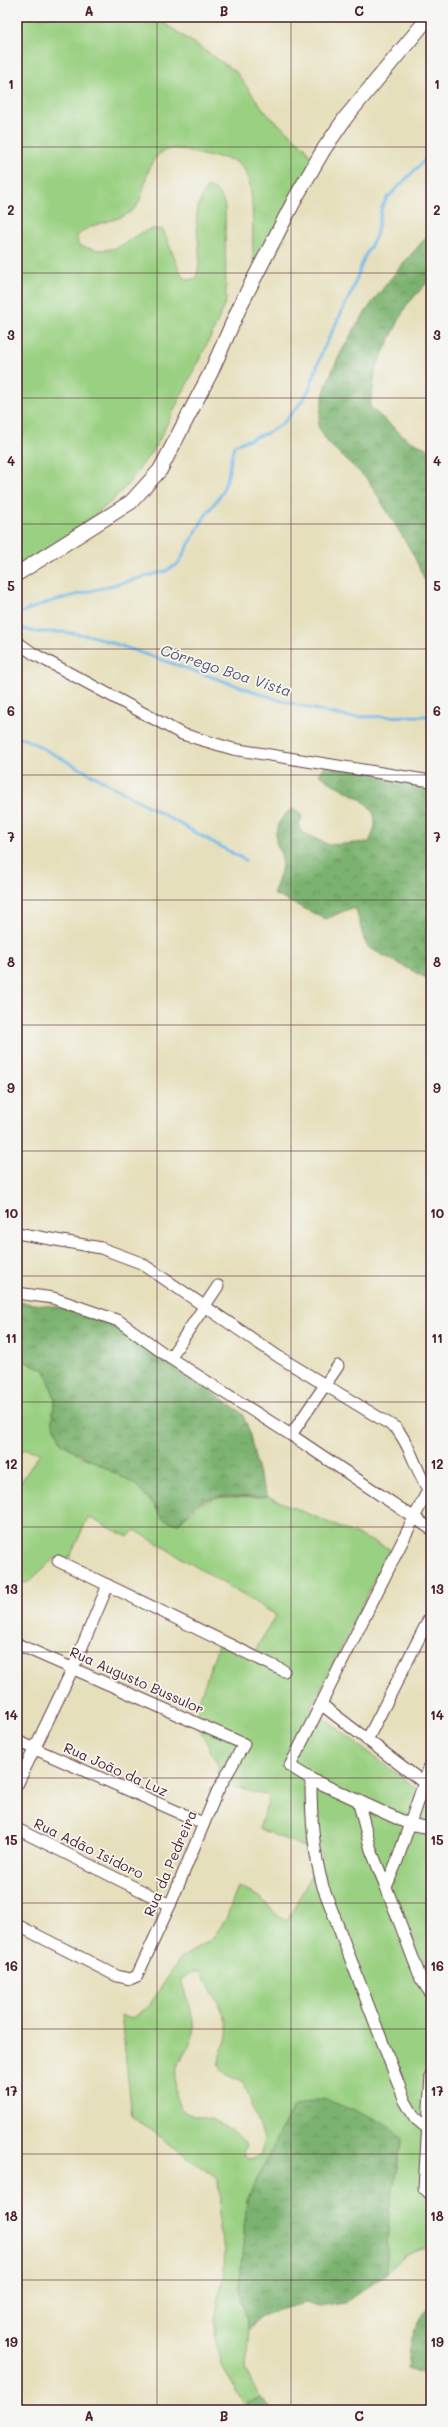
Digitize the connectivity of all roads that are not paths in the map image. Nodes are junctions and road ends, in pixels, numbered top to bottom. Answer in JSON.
{"nodes":[{"id":1,"x":429,"y":17,"type":"edge"},
{"id":2,"x":17,"y":574,"type":"edge"},
{"id":3,"x":17,"y":642,"type":"edge"},
{"id":4,"x":431,"y":781,"type":"edge"},
{"id":5,"x":17,"y":1232,"type":"edge"},
{"id":6,"x":218,"y":1286,"type":"dead end"},
{"id":7,"x":17,"y":1293,"type":"edge"},
{"id":8,"x":205,"y":1307,"type":"junction"},
{"id":9,"x":170,"y":1358,"type":"junction"},
{"id":10,"x":338,"y":1366,"type":"dead end"},
{"id":11,"x":326,"y":1386,"type":"junction"},
{"id":12,"x":291,"y":1435,"type":"junction"},
{"id":13,"x":430,"y":1492,"type":"edge"},
{"id":14,"x":415,"y":1516,"type":"junction"},
{"id":15,"x":431,"y":1527,"type":"edge"},
{"id":16,"x":58,"y":1561,"type":"dead end"},
{"id":17,"x":108,"y":1585,"type":"junction"},
{"id":18,"x":431,"y":1615,"type":"edge"},
{"id":19,"x":17,"y":1644,"type":"edge"},
{"id":20,"x":73,"y":1668,"type":"junction"},
{"id":21,"x":284,"y":1671,"type":"dead end"},
{"id":22,"x":322,"y":1705,"type":"junction"},
{"id":23,"x":367,"y":1740,"type":"junction"},
{"id":24,"x":17,"y":1741,"type":"edge"},
{"id":25,"x":244,"y":1744,"type":"joint"},
{"id":26,"x":34,"y":1749,"type":"junction"},
{"id":27,"x":431,"y":1762,"type":"edge"},
{"id":28,"x":311,"y":1779,"type":"junction"},
{"id":29,"x":424,"y":1783,"type":"junction"},
{"id":30,"x":17,"y":1785,"type":"edge"},
{"id":31,"x":358,"y":1800,"type":"junction"},
{"id":32,"x":203,"y":1823,"type":"junction"},
{"id":33,"x":410,"y":1824,"type":"junction"},
{"id":34,"x":431,"y":1828,"type":"edge"},
{"id":35,"x":17,"y":1829,"type":"edge"},
{"id":36,"x":386,"y":1887,"type":"junction"},
{"id":37,"x":170,"y":1905,"type":"junction"},
{"id":38,"x":17,"y":1924,"type":"edge"},
{"id":39,"x":431,"y":1994,"type":"edge"},
{"id":40,"x":431,"y":2075,"type":"edge"},
{"id":41,"x":427,"y":2128,"type":"junction"},
{"id":42,"x":431,"y":2195,"type":"edge"}],
"edges":[{"from":1,"to":2,"type":"street"},
{"from":3,"to":4,"type":"street"},
{"from":5,"to":8,"type":"street"},
{"from":6,"to":8,"type":"street"},
{"from":7,"to":9,"type":"street"},
{"from":8,"to":9,"type":"street"},
{"from":8,"to":11,"type":"street"},
{"from":9,"to":12,"type":"street"},
{"from":10,"to":11,"type":"street"},
{"from":11,"to":12,"type":"street"},
{"from":11,"to":13,"type":"street"},
{"from":12,"to":14,"type":"street"},
{"from":13,"to":14,"type":"street"},
{"from":14,"to":15,"type":"street"},
{"from":14,"to":22,"type":"street"},
{"from":16,"to":17,"type":"street"},
{"from":17,"to":20,"type":"street"},
{"from":17,"to":21,"type":"street"},
{"from":18,"to":23,"type":"street"},
{"from":19,"to":20,"type":"street","name":"Rua Augusto Bussulor"},
{"from":20,"to":25,"type":"street","name":"Rua Augusto Bussulor"},
{"from":20,"to":26,"type":"street"},
{"from":22,"to":23,"type":"street"},
{"from":22,"to":28,"type":"street"},
{"from":23,"to":29,"type":"street"},
{"from":24,"to":26,"type":"street","name":"Rua João da Luz"},
{"from":25,"to":32,"type":"street","name":"Rua da Pedreira"},
{"from":26,"to":30,"type":"street"},
{"from":26,"to":32,"type":"street","name":"Rua João da Luz"},
{"from":27,"to":29,"type":"street"},
{"from":28,"to":31,"type":"street"},
{"from":28,"to":41,"type":"street"},
{"from":29,"to":33,"type":"street"},
{"from":31,"to":33,"type":"street"},
{"from":31,"to":36,"type":"street"},
{"from":32,"to":37,"type":"street","name":"Rua da Pedreira"},
{"from":33,"to":34,"type":"street"},
{"from":33,"to":36,"type":"street"},
{"from":35,"to":37,"type":"street","name":"Rua Adão Isidoro"},
{"from":36,"to":39,"type":"street"},
{"from":37,"to":38,"type":"street","name":"Rua da Pedreira"},
{"from":40,"to":41,"type":"street"},
{"from":41,"to":42,"type":"street"}]}
